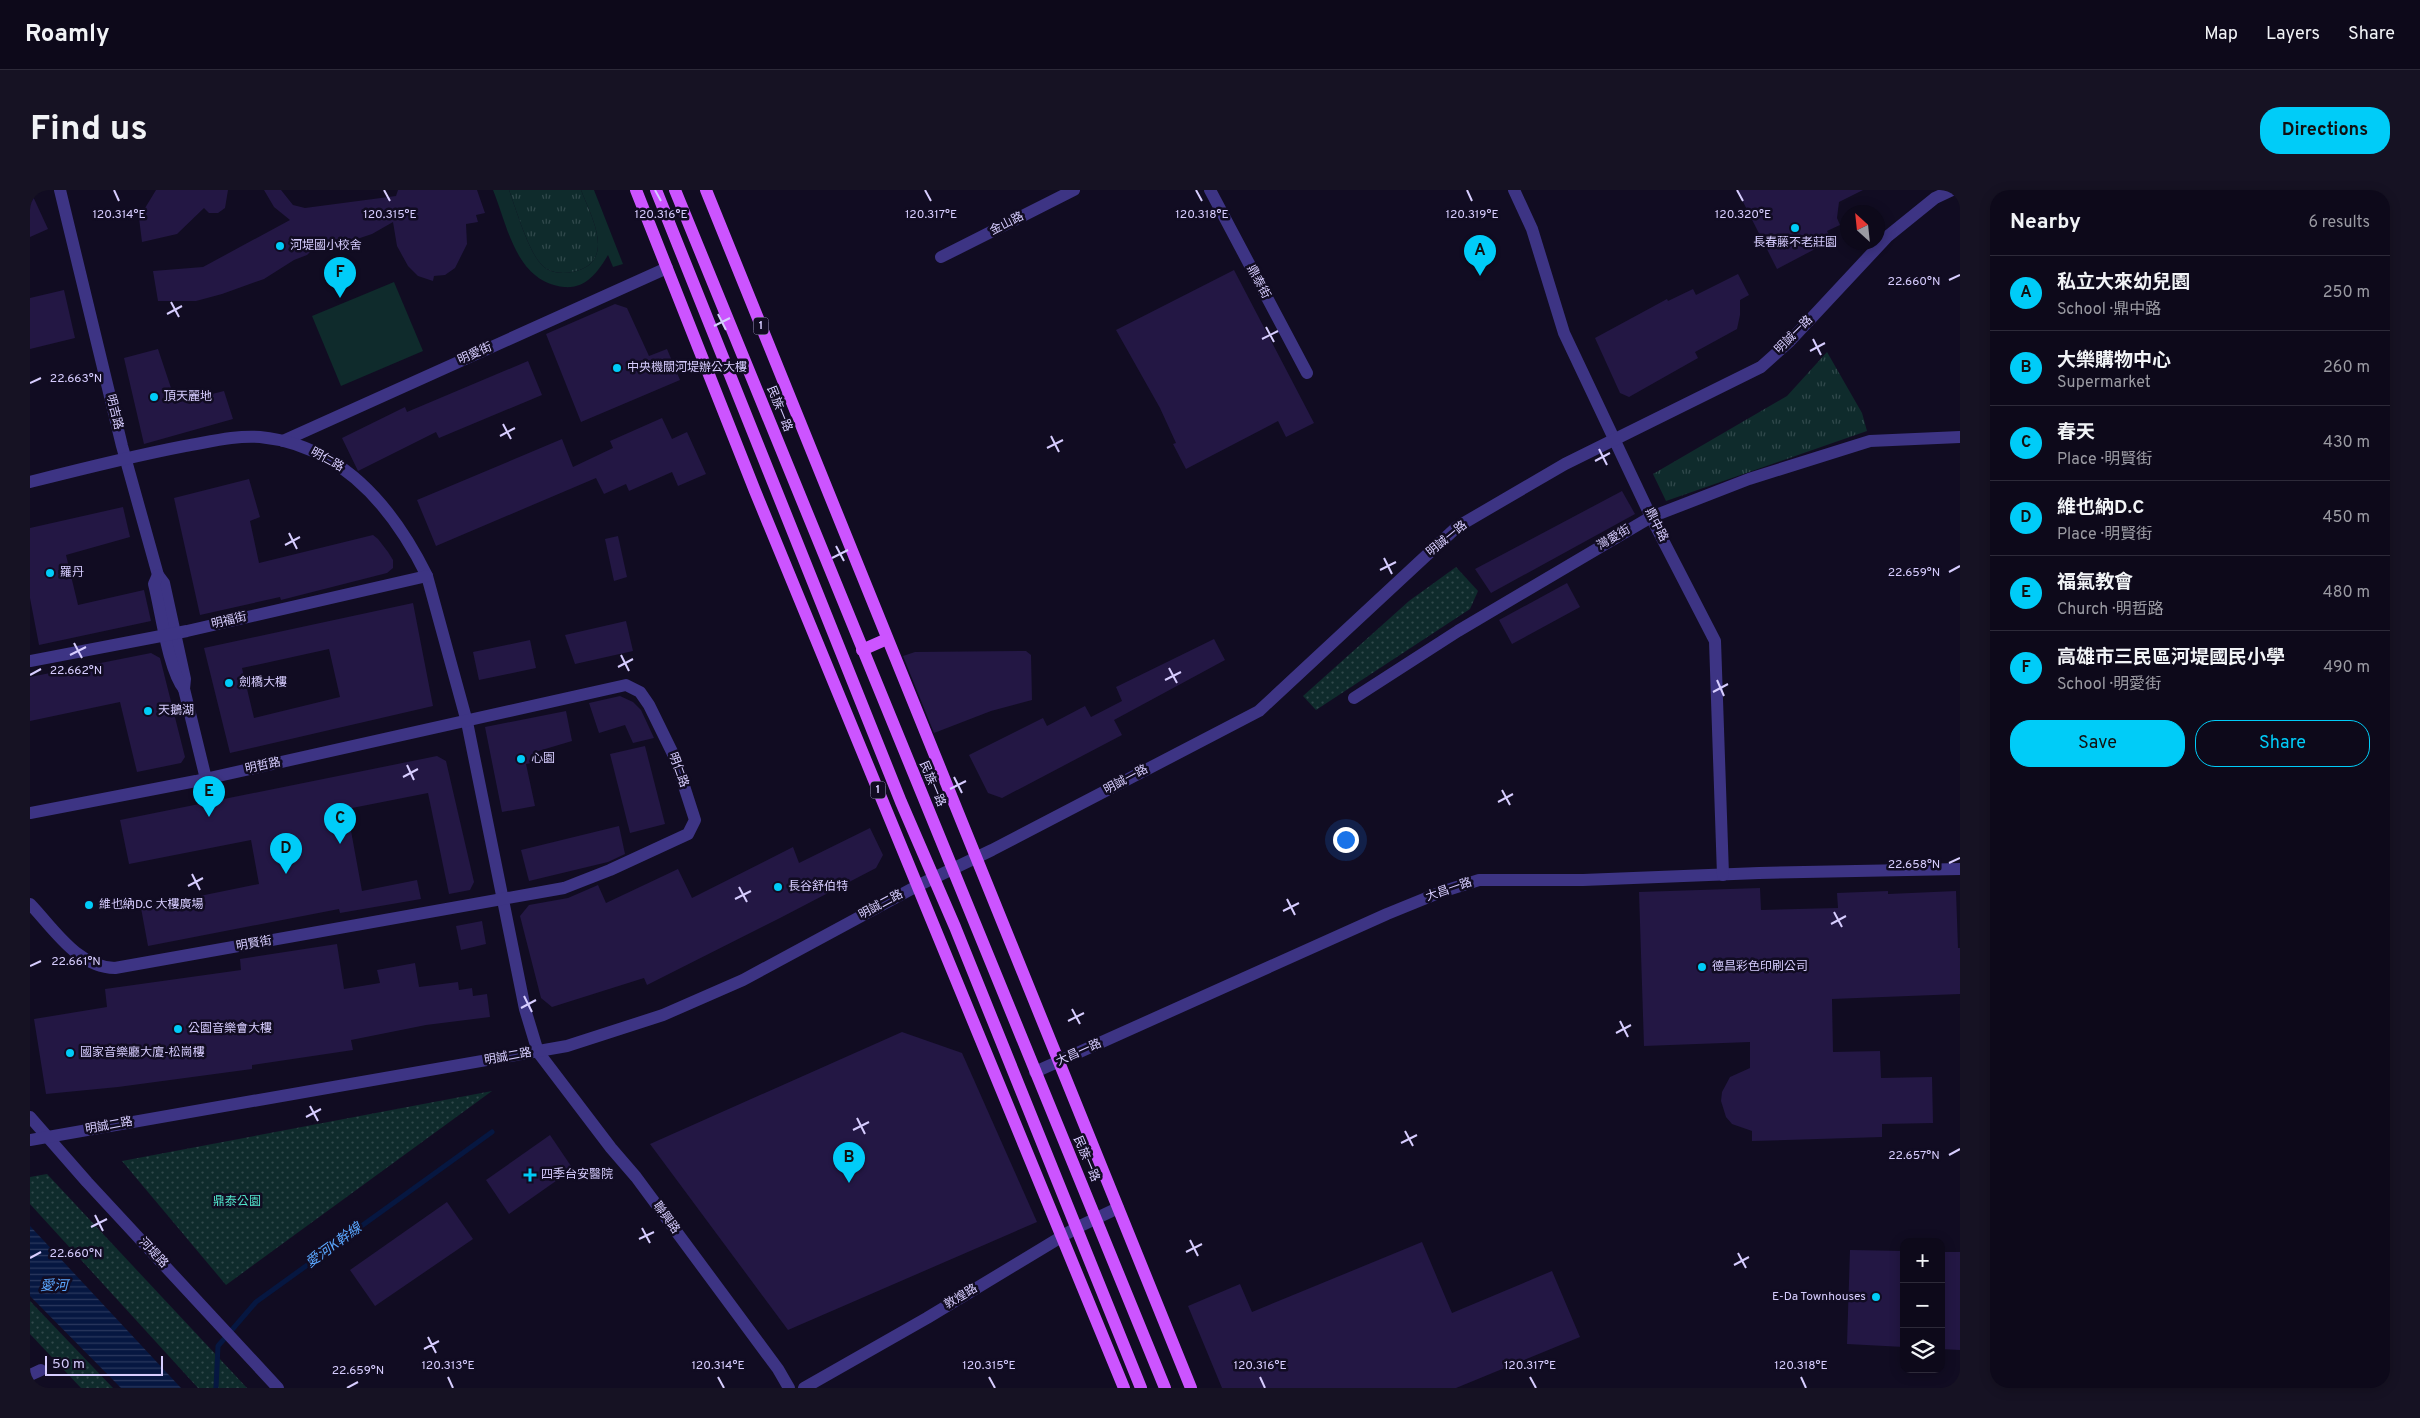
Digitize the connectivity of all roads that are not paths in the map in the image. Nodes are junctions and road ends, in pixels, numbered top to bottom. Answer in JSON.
{"nodes":[{"id":1,"x":60,"y":190,"type":"edge"},
{"id":2,"x":636,"y":190,"type":"edge"},
{"id":3,"x":656,"y":190,"type":"edge"},
{"id":4,"x":675,"y":190,"type":"edge"},
{"id":5,"x":706,"y":190,"type":"edge"},
{"id":6,"x":1074,"y":190,"type":"edge"},
{"id":7,"x":1210,"y":190,"type":"edge"},
{"id":8,"x":1514,"y":190,"type":"edge"},
{"id":9,"x":1952,"y":190,"type":"edge"},
{"id":10,"x":940,"y":257,"type":"dead end"},
{"id":11,"x":667,"y":268,"type":"junction"},
{"id":12,"x":1306,"y":373,"type":"dead end"},
{"id":13,"x":1960,"y":437,"type":"edge"},
{"id":14,"x":1615,"y":440,"type":"junction"},
{"id":15,"x":283,"y":441,"type":"junction"},
{"id":16,"x":126,"y":459,"type":"junction"},
{"id":17,"x":30,"y":482,"type":"edge"},
{"id":18,"x":1651,"y":517,"type":"junction"},
{"id":19,"x":427,"y":576,"type":"junction"},
{"id":20,"x":171,"y":634,"type":"junction"},
{"id":21,"x":887,"y":640,"type":"junction"},
{"id":22,"x":862,"y":650,"type":"junction"},
{"id":23,"x":842,"y":654,"type":"junction"},
{"id":24,"x":825,"y":660,"type":"junction"},
{"id":25,"x":30,"y":661,"type":"edge"},
{"id":26,"x":1354,"y":698,"type":"dead end"},
{"id":27,"x":466,"y":722,"type":"junction"},
{"id":28,"x":206,"y":779,"type":"junction"},
{"id":29,"x":30,"y":813,"type":"edge"},
{"id":30,"x":976,"y":857,"type":"junction"},
{"id":31,"x":954,"y":867,"type":"junction"},
{"id":32,"x":1960,"y":870,"type":"edge"},
{"id":33,"x":1723,"y":875,"type":"junction"},
{"id":34,"x":934,"y":877,"type":"junction"},
{"id":35,"x":917,"y":886,"type":"junction"},
{"id":36,"x":501,"y":900,"type":"junction"},
{"id":37,"x":30,"y":904,"type":"edge"},
{"id":38,"x":538,"y":1052,"type":"junction"},
{"id":39,"x":1058,"y":1062,"type":"junction"},
{"id":40,"x":1035,"y":1072,"type":"junction"},
{"id":41,"x":30,"y":1117,"type":"edge"},
{"id":42,"x":30,"y":1132,"type":"edge"},
{"id":43,"x":49,"y":1137,"type":"junction"},
{"id":44,"x":30,"y":1140,"type":"edge"},
{"id":45,"x":1118,"y":1208,"type":"junction"},
{"id":46,"x":1096,"y":1218,"type":"junction"},
{"id":47,"x":1076,"y":1228,"type":"junction"},
{"id":48,"x":1062,"y":1236,"type":"junction"},
{"id":49,"x":278,"y":1388,"type":"edge"},
{"id":50,"x":789,"y":1388,"type":"edge"},
{"id":51,"x":804,"y":1388,"type":"edge"},
{"id":52,"x":1124,"y":1388,"type":"edge"},
{"id":53,"x":1141,"y":1388,"type":"edge"},
{"id":54,"x":1165,"y":1388,"type":"edge"},
{"id":55,"x":1191,"y":1388,"type":"edge"}],
"edges":[{"from":1,"to":16,"type":"street","name":"明吉路"},
{"from":2,"to":11,"type":"main road","number":"1"},
{"from":3,"to":23,"type":"main road","number":"1"},
{"from":4,"to":22,"type":"main road","name":"民族一路","number":"1"},
{"from":5,"to":21,"type":"main road","name":"民族一路","number":"1"},
{"from":6,"to":10,"type":"street","name":"金山路"},
{"from":7,"to":12,"type":"street","name":"鼎泰街"},
{"from":8,"to":14,"type":"street","name":"鼎中路"},
{"from":9,"to":14,"type":"street","name":"明誠一路"},
{"from":11,"to":15,"type":"street","name":"明愛街"},
{"from":11,"to":24,"type":"main road","number":"1"},
{"from":13,"to":18,"type":"street","name":"灣愛街"},
{"from":14,"to":18,"type":"street","name":"鼎中路"},
{"from":14,"to":30,"type":"street","name":"明誠一路"},
{"from":15,"to":16,"type":"street","name":"明仁路"},
{"from":15,"to":19,"type":"street","name":"明仁路"},
{"from":16,"to":17,"type":"street","name":"明仁路"},
{"from":16,"to":20,"type":"street","name":"明吉路"},
{"from":18,"to":26,"type":"street","name":"灣愛街"},
{"from":18,"to":33,"type":"street","name":"鼎中路"},
{"from":19,"to":20,"type":"street","name":"明福街"},
{"from":19,"to":27,"type":"street","name":"明仁路"},
{"from":20,"to":25,"type":"street","name":"明福街"},
{"from":20,"to":28,"type":"street","name":"明吉路"},
{"from":21,"to":22,"type":"main road"},
{"from":21,"to":30,"type":"main road","name":"民族一路","number":"1"},
{"from":22,"to":31,"type":"main road","name":"民族一路","number":"1"},
{"from":23,"to":24,"type":"main road"},
{"from":23,"to":34,"type":"main road","number":"1"},
{"from":24,"to":35,"type":"main road","number":"1"},
{"from":27,"to":28,"type":"street","name":"明哲路"},
{"from":27,"to":36,"type":"street","name":"明仁路"},
{"from":27,"to":36,"type":"street","name":"明仁路"},
{"from":28,"to":29,"type":"street","name":"明哲路"},
{"from":30,"to":31,"type":"street","name":"明誠一路"},
{"from":30,"to":39,"type":"main road","name":"民族一路","number":"1"},
{"from":31,"to":34,"type":"street","name":"明誠一路"},
{"from":31,"to":40,"type":"main road","name":"民族一路","number":"1"},
{"from":32,"to":33,"type":"street","name":"大昌一路"},
{"from":33,"to":39,"type":"street","name":"大昌一路"},
{"from":34,"to":35,"type":"street","name":"明誠二路"},
{"from":34,"to":47,"type":"main road","number":"1"},
{"from":35,"to":38,"type":"street","name":"明誠二路"},
{"from":35,"to":48,"type":"main road","number":"1"},
{"from":36,"to":37,"type":"street","name":"明賢街"},
{"from":36,"to":38,"type":"street","name":"明仁路"},
{"from":38,"to":43,"type":"street","name":"明誠二路"},
{"from":38,"to":50,"type":"street","name":"聯興路"},
{"from":39,"to":40,"type":"street","name":"大昌一路"},
{"from":39,"to":45,"type":"main road","name":"民族一路","number":"1"},
{"from":40,"to":46,"type":"main road","name":"民族一路","number":"1"},
{"from":41,"to":43,"type":"street","name":"河堤路"},
{"from":42,"to":43,"type":"street","name":"明誠二路"},
{"from":43,"to":44,"type":"street","name":"明誠二路"},
{"from":43,"to":49,"type":"street","name":"河堤路"},
{"from":45,"to":46,"type":"street","name":"敦煌路"},
{"from":45,"to":55,"type":"main road","name":"民族一路","number":"1"},
{"from":46,"to":47,"type":"street","name":"敦煌路"},
{"from":46,"to":54,"type":"main road","name":"民族一路","number":"1"},
{"from":47,"to":48,"type":"street","name":"敦煌路"},
{"from":47,"to":53,"type":"main road","number":"1"},
{"from":48,"to":51,"type":"street","name":"敦煌路"},
{"from":48,"to":52,"type":"main road","number":"1"}]}
